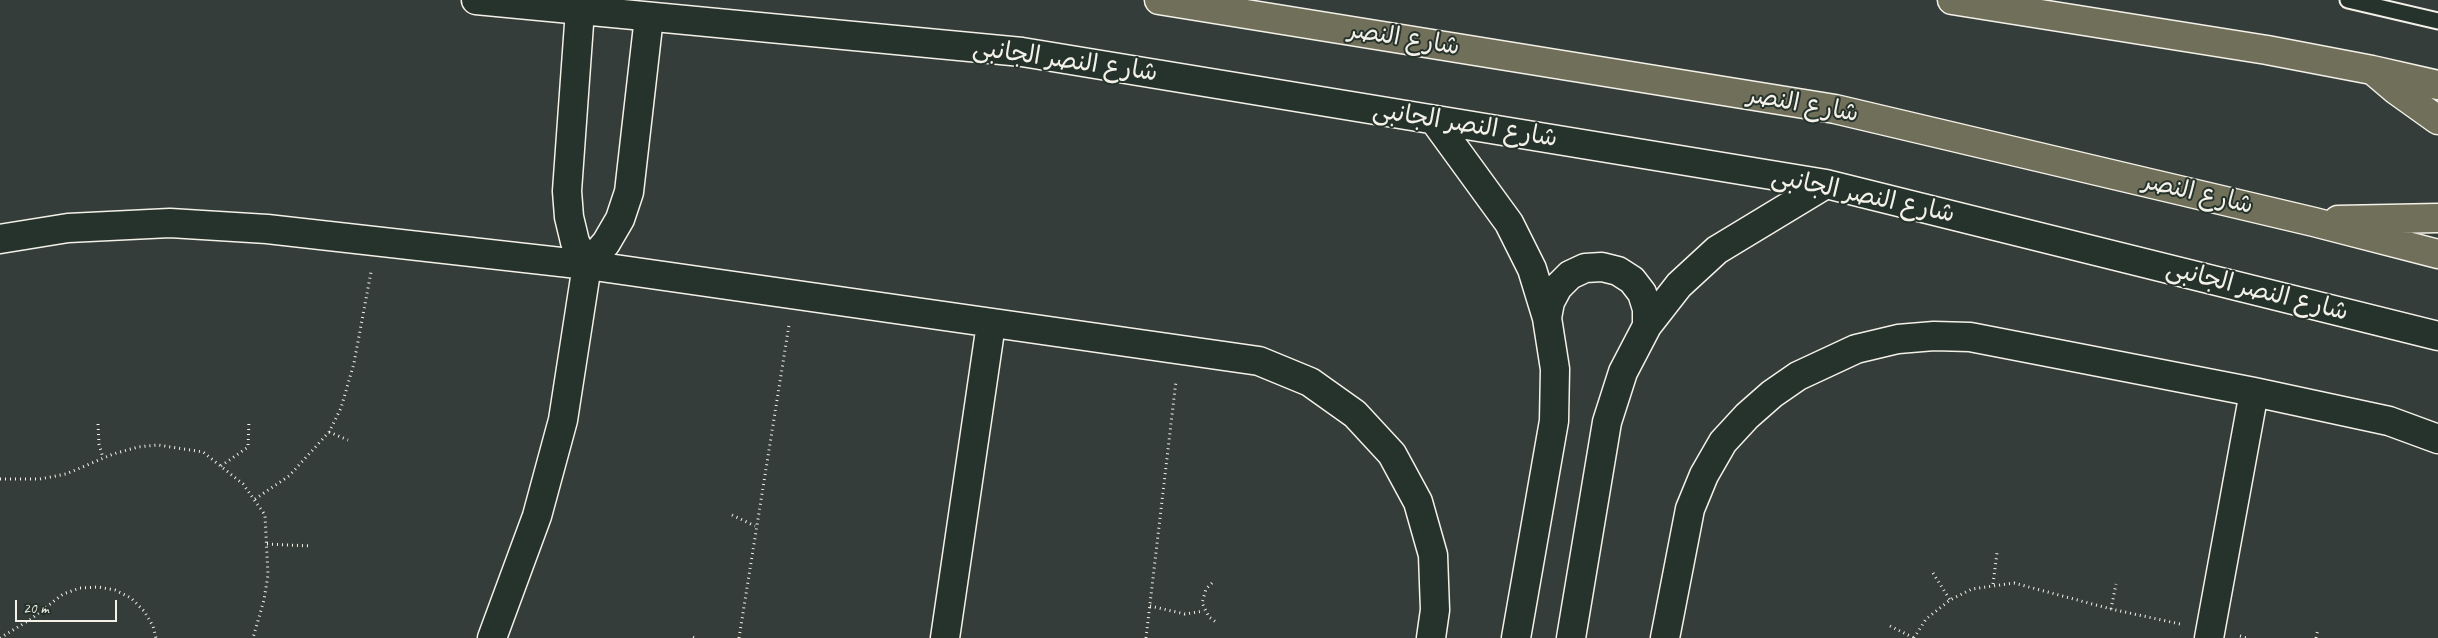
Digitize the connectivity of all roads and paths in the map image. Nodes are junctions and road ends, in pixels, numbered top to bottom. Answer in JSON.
{"nodes":[{"id":1,"x":476,"y":0,"type":"edge"},
{"id":2,"x":1159,"y":0,"type":"edge"},
{"id":3,"x":1952,"y":0,"type":"edge"},
{"id":4,"x":2348,"y":0,"type":"edge"},
{"id":5,"x":580,"y":10,"type":"junction"},
{"id":6,"x":649,"y":17,"type":"junction"},
{"id":7,"x":2438,"y":21,"type":"edge"},
{"id":8,"x":2372,"y":70,"type":"junction"},
{"id":9,"x":2438,"y":85,"type":"edge"},
{"id":10,"x":1434,"y":120,"type":"junction"},
{"id":11,"x":2438,"y":120,"type":"edge"},
{"id":12,"x":1826,"y":184,"type":"junction"},
{"id":13,"x":2438,"y":218,"type":"edge"},
{"id":14,"x":2314,"y":222,"type":"junction"},
{"id":15,"x":0,"y":239,"type":"edge"},
{"id":16,"x":377,"y":241,"type":"junction"},
{"id":17,"x":2438,"y":254,"type":"edge"},
{"id":18,"x":587,"y":265,"type":"junction"},
{"id":19,"x":794,"y":295,"type":"junction"},
{"id":20,"x":1547,"y":318,"type":"junction"},
{"id":21,"x":991,"y":324,"type":"junction"},
{"id":22,"x":1647,"y":326,"type":"junction"},
{"id":23,"x":2438,"y":336,"type":"edge"},
{"id":24,"x":1180,"y":350,"type":"junction"},
{"id":25,"x":2254,"y":392,"type":"junction"},
{"id":26,"x":250,"y":420,"type":"dead end"},
{"id":27,"x":98,"y":424,"type":"dead end"},
{"id":28,"x":329,"y":432,"type":"junction"},
{"id":29,"x":2438,"y":439,"type":"edge"},
{"id":30,"x":348,"y":440,"type":"dead end"},
{"id":31,"x":104,"y":458,"type":"junction"},
{"id":32,"x":221,"y":466,"type":"junction"},
{"id":33,"x":0,"y":479,"type":"edge"},
{"id":34,"x":255,"y":499,"type":"junction"},
{"id":35,"x":732,"y":515,"type":"dead end"},
{"id":36,"x":755,"y":526,"type":"junction"},
{"id":37,"x":267,"y":544,"type":"junction"},
{"id":38,"x":311,"y":546,"type":"dead end"},
{"id":39,"x":1997,"y":553,"type":"dead end"},
{"id":40,"x":1932,"y":574,"type":"dead end"},
{"id":41,"x":1212,"y":584,"type":"dead end"},
{"id":42,"x":1993,"y":584,"type":"junction"},
{"id":43,"x":2116,"y":584,"type":"dead end"},
{"id":44,"x":1950,"y":600,"type":"junction"},
{"id":45,"x":1150,"y":606,"type":"junction"},
{"id":46,"x":2111,"y":609,"type":"junction"},
{"id":47,"x":1204,"y":611,"type":"junction"},
{"id":48,"x":1216,"y":622,"type":"dead end"},
{"id":49,"x":1890,"y":626,"type":"dead end"},
{"id":50,"x":2318,"y":630,"type":"dead end"},
{"id":51,"x":2210,"y":634,"type":"edge"},
{"id":52,"x":0,"y":638,"type":"edge"},
{"id":53,"x":156,"y":638,"type":"edge"},
{"id":54,"x":253,"y":638,"type":"edge"},
{"id":55,"x":492,"y":638,"type":"edge"},
{"id":56,"x":739,"y":638,"type":"edge"},
{"id":57,"x":945,"y":638,"type":"edge"},
{"id":58,"x":1146,"y":638,"type":"edge"},
{"id":59,"x":1430,"y":638,"type":"edge"},
{"id":60,"x":1516,"y":638,"type":"edge"},
{"id":61,"x":1571,"y":638,"type":"edge"},
{"id":62,"x":1665,"y":638,"type":"edge"},
{"id":63,"x":1914,"y":638,"type":"edge"},
{"id":64,"x":2247,"y":638,"type":"edge"},
{"id":65,"x":2316,"y":638,"type":"edge"}],
"edges":[{"from":1,"to":5,"type":"street","name":"شارع النصر الجانبى"},
{"from":2,"to":14,"type":"main road","name":"شارع النصر"},
{"from":3,"to":8,"type":"main road"},
{"from":4,"to":7,"type":"lane"},
{"from":5,"to":6,"type":"street","name":"شارع النصر الجانبى"},
{"from":5,"to":18,"type":"street"},
{"from":6,"to":10,"type":"street","name":"شارع النصر الجانبى"},
{"from":6,"to":18,"type":"street"},
{"from":8,"to":9,"type":"main road"},
{"from":8,"to":11,"type":"main road"},
{"from":10,"to":12,"type":"street","name":"شارع النصر الجانبى"},
{"from":10,"to":20,"type":"street"},
{"from":12,"to":22,"type":"street"},
{"from":12,"to":23,"type":"street","name":"شارع النصر الجانبى"},
{"from":13,"to":14,"type":"main road"},
{"from":14,"to":17,"type":"main road","name":"شارع النصر"},
{"from":15,"to":16,"type":"street"},
{"from":16,"to":18,"type":"street"},
{"from":16,"to":28,"type":"path"},
{"from":18,"to":19,"type":"street"},
{"from":18,"to":55,"type":"street"},
{"from":19,"to":21,"type":"street"},
{"from":19,"to":36,"type":"path"},
{"from":20,"to":22,"type":"street"},
{"from":20,"to":60,"type":"street"},
{"from":21,"to":24,"type":"street"},
{"from":21,"to":57,"type":"street"},
{"from":22,"to":61,"type":"street"},
{"from":24,"to":45,"type":"path"},
{"from":24,"to":59,"type":"street"},
{"from":25,"to":29,"type":"street"},
{"from":25,"to":51,"type":"street"},
{"from":25,"to":62,"type":"street"},
{"from":26,"to":32,"type":"path"},
{"from":27,"to":31,"type":"path"},
{"from":28,"to":30,"type":"path"},
{"from":28,"to":34,"type":"path"},
{"from":31,"to":32,"type":"path"},
{"from":31,"to":33,"type":"path"},
{"from":32,"to":34,"type":"path"},
{"from":34,"to":37,"type":"path"},
{"from":35,"to":36,"type":"path"},
{"from":36,"to":56,"type":"path"},
{"from":37,"to":38,"type":"path"},
{"from":37,"to":54,"type":"path"},
{"from":39,"to":42,"type":"path"},
{"from":40,"to":44,"type":"path"},
{"from":41,"to":47,"type":"path"},
{"from":42,"to":44,"type":"path"},
{"from":42,"to":46,"type":"path"},
{"from":43,"to":46,"type":"path"},
{"from":44,"to":63,"type":"path"},
{"from":45,"to":47,"type":"path"},
{"from":45,"to":58,"type":"path"},
{"from":46,"to":51,"type":"path"},
{"from":47,"to":48,"type":"path"},
{"from":49,"to":63,"type":"path"},
{"from":50,"to":65,"type":"path"},
{"from":51,"to":64,"type":"path"},
{"from":52,"to":53,"type":"path"}]}
